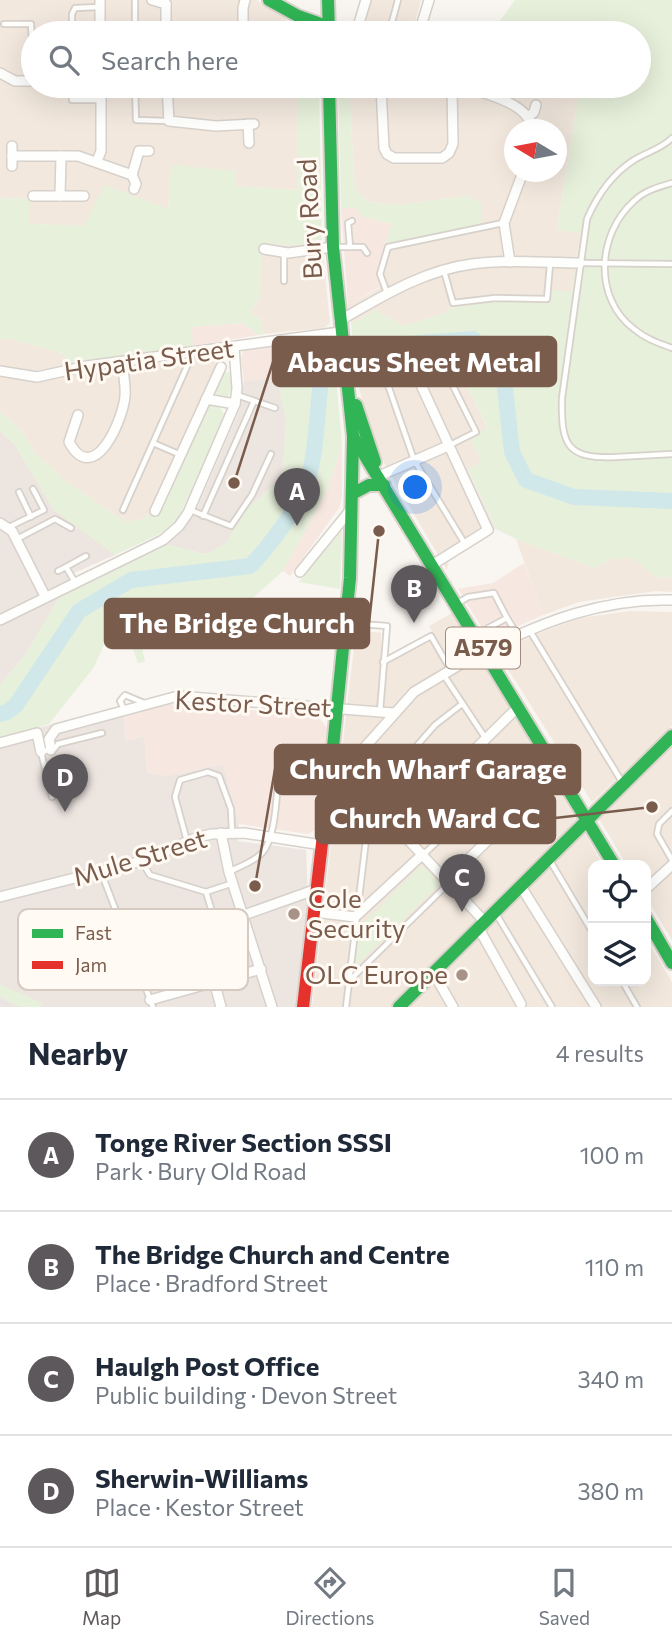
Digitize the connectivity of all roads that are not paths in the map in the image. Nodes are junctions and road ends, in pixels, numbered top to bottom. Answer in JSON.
{"nodes":[{"id":1,"x":135,"y":0,"type":"edge"},
{"id":2,"x":152,"y":0,"type":"edge"},
{"id":3,"x":246,"y":0,"type":"edge"},
{"id":4,"x":269,"y":0,"type":"edge"},
{"id":5,"x":366,"y":0,"type":"edge"},
{"id":6,"x":398,"y":0,"type":"edge"},
{"id":7,"x":429,"y":0,"type":"edge"},
{"id":8,"x":168,"y":2,"type":"edge"},
{"id":9,"x":100,"y":4,"type":"edge"},
{"id":10,"x":328,"y":5,"type":"edge"},
{"id":11,"x":298,"y":16,"type":"junction"},
{"id":12,"x":72,"y":21,"type":"edge"},
{"id":13,"x":135,"y":21,"type":"edge"},
{"id":14,"x":167,"y":21,"type":"edge"},
{"id":15,"x":243,"y":21,"type":"edge"},
{"id":16,"x":309,"y":21,"type":"edge"},
{"id":17,"x":359,"y":21,"type":"edge"},
{"id":18,"x":392,"y":21,"type":"edge"},
{"id":19,"x":423,"y":21,"type":"edge"},
{"id":20,"x":4,"y":24,"type":"dead end"},
{"id":21,"x":21,"y":24,"type":"edge"},
{"id":22,"x":0,"y":73,"type":"edge"},
{"id":23,"x":21,"y":83,"type":"edge"},
{"id":24,"x":72,"y":98,"type":"edge"},
{"id":25,"x":135,"y":98,"type":"edge"},
{"id":26,"x":168,"y":98,"type":"edge"},
{"id":27,"x":329,"y":98,"type":"edge"},
{"id":28,"x":382,"y":98,"type":"edge"},
{"id":29,"x":452,"y":98,"type":"edge"},
{"id":30,"x":494,"y":98,"type":"edge"},
{"id":31,"x":101,"y":100,"type":"joint"},
{"id":32,"x":536,"y":105,"type":"dead end"},
{"id":33,"x":529,"y":117,"type":"joint"},
{"id":34,"x":169,"y":121,"type":"junction"},
{"id":35,"x":672,"y":139,"type":"edge"},
{"id":36,"x":249,"y":143,"type":"dead end"},
{"id":37,"x":149,"y":151,"type":"dead end"},
{"id":38,"x":12,"y":156,"type":"dead end"},
{"id":39,"x":61,"y":156,"type":"junction"},
{"id":40,"x":97,"y":161,"type":"junction"},
{"id":41,"x":132,"y":175,"type":"junction"},
{"id":42,"x":519,"y":182,"type":"edge"},
{"id":43,"x":672,"y":183,"type":"edge"},
{"id":44,"x":134,"y":189,"type":"dead end"},
{"id":45,"x":33,"y":196,"type":"dead end"},
{"id":46,"x":60,"y":196,"type":"junction"},
{"id":47,"x":84,"y":196,"type":"dead end"},
{"id":48,"x":352,"y":221,"type":"dead end"},
{"id":49,"x":504,"y":223,"type":"junction"},
{"id":50,"x":332,"y":247,"type":"junction"},
{"id":51,"x":350,"y":247,"type":"junction"},
{"id":52,"x":264,"y":249,"type":"dead end"},
{"id":53,"x":284,"y":252,"type":"junction"},
{"id":54,"x":367,"y":253,"type":"dead end"},
{"id":55,"x":510,"y":262,"type":"junction"},
{"id":56,"x":550,"y":263,"type":"junction"},
{"id":57,"x":580,"y":263,"type":"junction"},
{"id":58,"x":604,"y":264,"type":"junction"},
{"id":59,"x":672,"y":264,"type":"edge"},
{"id":60,"x":444,"y":270,"type":"junction"},
{"id":61,"x":284,"y":281,"type":"dead end"},
{"id":62,"x":387,"y":293,"type":"junction"},
{"id":63,"x":340,"y":326,"type":"junction"},
{"id":64,"x":234,"y":347,"type":"junction"},
{"id":65,"x":672,"y":348,"type":"edge"},
{"id":66,"x":193,"y":354,"type":"junction"},
{"id":67,"x":122,"y":362,"type":"junction"},
{"id":68,"x":221,"y":366,"type":"dead end"},
{"id":69,"x":444,"y":368,"type":"dead end"},
{"id":70,"x":0,"y":371,"type":"edge"},
{"id":71,"x":415,"y":372,"type":"joint"},
{"id":72,"x":346,"y":374,"type":"junction"},
{"id":73,"x":206,"y":399,"type":"junction"},
{"id":74,"x":235,"y":400,"type":"junction"},
{"id":75,"x":254,"y":401,"type":"junction"},
{"id":76,"x":275,"y":408,"type":"dead end"},
{"id":77,"x":78,"y":415,"type":"dead end"},
{"id":78,"x":62,"y":423,"type":"dead end"},
{"id":79,"x":73,"y":428,"type":"junction"},
{"id":80,"x":353,"y":436,"type":"junction"},
{"id":81,"x":153,"y":443,"type":"junction"},
{"id":82,"x":448,"y":446,"type":"junction"},
{"id":83,"x":271,"y":454,"type":"dead end"},
{"id":84,"x":672,"y":454,"type":"edge"},
{"id":85,"x":181,"y":455,"type":"junction"},
{"id":86,"x":414,"y":460,"type":"junction"},
{"id":87,"x":382,"y":480,"type":"junction"},
{"id":88,"x":33,"y":489,"type":"dead end"},
{"id":89,"x":19,"y":492,"type":"dead end"},
{"id":90,"x":352,"y":494,"type":"junction"},
{"id":91,"x":352,"y":508,"type":"junction"},
{"id":92,"x":189,"y":509,"type":"junction"},
{"id":93,"x":123,"y":510,"type":"dead end"},
{"id":94,"x":155,"y":511,"type":"dead end"},
{"id":95,"x":203,"y":516,"type":"junction"},
{"id":96,"x":31,"y":517,"type":"junction"},
{"id":97,"x":4,"y":525,"type":"edge"},
{"id":98,"x":71,"y":528,"type":"dead end"},
{"id":99,"x":16,"y":540,"type":"junction"},
{"id":100,"x":465,"y":545,"type":"junction"},
{"id":101,"x":86,"y":556,"type":"dead end"},
{"id":102,"x":432,"y":565,"type":"junction"},
{"id":103,"x":66,"y":567,"type":"junction"},
{"id":104,"x":58,"y":571,"type":"dead end"},
{"id":105,"x":300,"y":572,"type":"dead end"},
{"id":106,"x":75,"y":582,"type":"junction"},
{"id":107,"x":45,"y":596,"type":"junction"},
{"id":108,"x":672,"y":600,"type":"edge"},
{"id":109,"x":456,"y":604,"type":"junction"},
{"id":110,"x":507,"y":618,"type":"junction"},
{"id":111,"x":0,"y":620,"type":"edge"},
{"id":112,"x":346,"y":623,"type":"junction"},
{"id":113,"x":488,"y":628,"type":"dead end"},
{"id":114,"x":528,"y":629,"type":"junction"},
{"id":115,"x":517,"y":634,"type":"junction"},
{"id":116,"x":480,"y":653,"type":"junction"},
{"id":117,"x":383,"y":662,"type":"junction"},
{"id":118,"x":446,"y":671,"type":"junction"},
{"id":119,"x":462,"y":705,"type":"junction"},
{"id":120,"x":338,"y":709,"type":"junction"},
{"id":121,"x":380,"y":712,"type":"junction"},
{"id":122,"x":393,"y":713,"type":"junction"},
{"id":123,"x":512,"y":713,"type":"dead end"},
{"id":124,"x":102,"y":733,"type":"dead end"},
{"id":125,"x":672,"y":736,"type":"edge"},
{"id":126,"x":485,"y":740,"type":"junction"},
{"id":127,"x":0,"y":743,"type":"edge"},
{"id":128,"x":46,"y":751,"type":"junction"},
{"id":129,"x":337,"y":768,"type":"junction"},
{"id":130,"x":506,"y":776,"type":"junction"},
{"id":131,"x":278,"y":783,"type":"dead end"},
{"id":132,"x":622,"y":783,"type":"junction"},
{"id":133,"x":52,"y":797,"type":"dead end"},
{"id":134,"x":372,"y":798,"type":"junction"},
{"id":135,"x":524,"y":805,"type":"joint"},
{"id":136,"x":672,"y":811,"type":"edge"},
{"id":137,"x":586,"y":820,"type":"junction"},
{"id":138,"x":397,"y":826,"type":"junction"},
{"id":139,"x":232,"y":832,"type":"junction"},
{"id":140,"x":221,"y":833,"type":"junction"},
{"id":141,"x":270,"y":836,"type":"junction"},
{"id":142,"x":187,"y":842,"type":"junction"},
{"id":143,"x":323,"y":845,"type":"junction"},
{"id":144,"x":423,"y":855,"type":"junction"},
{"id":145,"x":549,"y":858,"type":"junction"},
{"id":146,"x":611,"y":860,"type":"edge"},
{"id":147,"x":142,"y":861,"type":"junction"},
{"id":148,"x":672,"y":863,"type":"edge"},
{"id":149,"x":101,"y":872,"type":"junction"},
{"id":150,"x":229,"y":872,"type":"junction"},
{"id":151,"x":448,"y":881,"type":"junction"},
{"id":152,"x":233,"y":883,"type":"junction"},
{"id":153,"x":651,"y":884,"type":"edge"},
{"id":154,"x":520,"y":885,"type":"junction"},
{"id":155,"x":317,"y":889,"type":"junction"},
{"id":156,"x":206,"y":892,"type":"junction"},
{"id":157,"x":0,"y":897,"type":"edge"},
{"id":158,"x":115,"y":909,"type":"edge"},
{"id":159,"x":211,"y":909,"type":"edge"},
{"id":160,"x":242,"y":909,"type":"edge"},
{"id":161,"x":495,"y":911,"type":"junction"},
{"id":162,"x":314,"y":912,"type":"junction"},
{"id":163,"x":248,"y":914,"type":"edge"},
{"id":164,"x":355,"y":917,"type":"junction"},
{"id":165,"x":649,"y":923,"type":"edge"},
{"id":166,"x":481,"y":924,"type":"junction"},
{"id":167,"x":588,"y":924,"type":"edge"},
{"id":168,"x":248,"y":928,"type":"edge"},
{"id":169,"x":672,"y":963,"type":"edge"},
{"id":170,"x":261,"y":970,"type":"junction"},
{"id":171,"x":433,"y":972,"type":"junction"},
{"id":172,"x":248,"y":974,"type":"edge"},
{"id":173,"x":348,"y":982,"type":"junction"},
{"id":174,"x":625,"y":986,"type":"edge"},
{"id":175,"x":189,"y":990,"type":"edge"},
{"id":176,"x":217,"y":990,"type":"edge"},
{"id":177,"x":152,"y":1003,"type":"edge"},
{"id":178,"x":517,"y":1005,"type":"edge"},
{"id":179,"x":222,"y":1007,"type":"edge"},
{"id":180,"x":272,"y":1007,"type":"edge"},
{"id":181,"x":303,"y":1007,"type":"edge"},
{"id":182,"x":345,"y":1007,"type":"edge"},
{"id":183,"x":399,"y":1007,"type":"edge"},
{"id":184,"x":453,"y":1007,"type":"edge"},
{"id":185,"x":552,"y":1007,"type":"edge"},
{"id":186,"x":596,"y":1007,"type":"edge"},
{"id":187,"x":637,"y":1007,"type":"edge"}],
"edges":[{"from":1,"to":13,"type":"lane"},
{"from":2,"to":8,"type":"street"},
{"from":3,"to":15,"type":"street"},
{"from":4,"to":11,"type":"main road"},
{"from":5,"to":17,"type":"street"},
{"from":6,"to":18,"type":"lane"},
{"from":7,"to":19,"type":"street"},
{"from":8,"to":14,"type":"street"},
{"from":9,"to":12,"type":"lane"},
{"from":10,"to":11,"type":"main road"},
{"from":11,"to":16,"type":"main road"},
{"from":20,"to":21,"type":"lane"},
{"from":22,"to":23,"type":"street"},
{"from":24,"to":31,"type":"lane"},
{"from":25,"to":34,"type":"lane"},
{"from":26,"to":34,"type":"street"},
{"from":27,"to":50,"type":"main road","name":"Bury Road","number":"A579"},
{"from":28,"to":29,"type":"street"},
{"from":30,"to":33,"type":"street"},
{"from":31,"to":40,"type":"street"},
{"from":32,"to":33,"type":"street"},
{"from":34,"to":36,"type":"street"},
{"from":35,"to":57,"type":"lane"},
{"from":37,"to":41,"type":"street"},
{"from":38,"to":39,"type":"street"},
{"from":39,"to":40,"type":"street"},
{"from":39,"to":46,"type":"street"},
{"from":40,"to":41,"type":"street"},
{"from":41,"to":44,"type":"street"},
{"from":42,"to":49,"type":"street"},
{"from":43,"to":58,"type":"lane"},
{"from":45,"to":46,"type":"street"},
{"from":46,"to":47,"type":"street"},
{"from":48,"to":51,"type":"lane"},
{"from":49,"to":55,"type":"street"},
{"from":49,"to":62,"type":"lane"},
{"from":50,"to":51,"type":"lane"},
{"from":50,"to":53,"type":"street"},
{"from":50,"to":63,"type":"main road","name":"Bury Road","number":"A579"},
{"from":51,"to":54,"type":"lane"},
{"from":52,"to":53,"type":"street"},
{"from":53,"to":61,"type":"lane"},
{"from":55,"to":56,"type":"street"},
{"from":55,"to":60,"type":"street"},
{"from":56,"to":57,"type":"street"},
{"from":56,"to":60,"type":"lane"},
{"from":57,"to":58,"type":"lane"},
{"from":57,"to":84,"type":"lane"},
{"from":58,"to":59,"type":"lane"},
{"from":58,"to":65,"type":"lane"},
{"from":60,"to":62,"type":"street"},
{"from":62,"to":63,"type":"street"},
{"from":63,"to":64,"type":"street","name":"Hypatia Street"},
{"from":63,"to":72,"type":"main road","name":"Bury Road","number":"A579"},
{"from":64,"to":66,"type":"street","name":"Hypatia Street"},
{"from":64,"to":74,"type":"street"},
{"from":66,"to":67,"type":"street","name":"Hypatia Street"},
{"from":66,"to":81,"type":"lane"},
{"from":67,"to":70,"type":"street","name":"Hypatia Street"},
{"from":67,"to":79,"type":"street"},
{"from":68,"to":73,"type":"street"},
{"from":69,"to":82,"type":"lane"},
{"from":71,"to":82,"type":"street"},
{"from":71,"to":86,"type":"lane"},
{"from":72,"to":80,"type":"main road","number":"A579"},
{"from":72,"to":87,"type":"main road","number":"A579"},
{"from":73,"to":74,"type":"street"},
{"from":73,"to":85,"type":"street"},
{"from":74,"to":75,"type":"lane"},
{"from":74,"to":92,"type":"street"},
{"from":75,"to":76,"type":"lane"},
{"from":75,"to":95,"type":"lane"},
{"from":77,"to":79,"type":"street"},
{"from":78,"to":79,"type":"street"},
{"from":80,"to":87,"type":"main road","number":"A579"},
{"from":80,"to":90,"type":"main road"},
{"from":81,"to":85,"type":"lane"},
{"from":81,"to":93,"type":"lane"},
{"from":82,"to":86,"type":"street"},
{"from":82,"to":100,"type":"street"},
{"from":83,"to":95,"type":"lane"},
{"from":85,"to":94,"type":"street"},
{"from":86,"to":87,"type":"street"},
{"from":86,"to":100,"type":"lane"},
{"from":87,"to":90,"type":"main road"},
{"from":87,"to":102,"type":"main road","number":"A579"},
{"from":88,"to":96,"type":"lane"},
{"from":89,"to":96,"type":"lane"},
{"from":90,"to":91,"type":"main road"},
{"from":91,"to":105,"type":"street"},
{"from":91,"to":112,"type":"main road"},
{"from":92,"to":95,"type":"lane"},
{"from":92,"to":106,"type":"street"},
{"from":96,"to":97,"type":"lane"},
{"from":97,"to":99,"type":"street"},
{"from":98,"to":99,"type":"lane"},
{"from":99,"to":107,"type":"street"},
{"from":100,"to":102,"type":"street"},
{"from":101,"to":103,"type":"lane"},
{"from":102,"to":109,"type":"main road","number":"A579"},
{"from":103,"to":104,"type":"lane"},
{"from":103,"to":106,"type":"lane"},
{"from":106,"to":107,"type":"street"},
{"from":107,"to":111,"type":"street"},
{"from":108,"to":114,"type":"street"},
{"from":109,"to":110,"type":"lane"},
{"from":109,"to":116,"type":"main road","number":"A579"},
{"from":110,"to":113,"type":"lane"},
{"from":110,"to":115,"type":"lane"},
{"from":112,"to":117,"type":"lane"},
{"from":112,"to":120,"type":"main road"},
{"from":114,"to":115,"type":"street"},
{"from":114,"to":132,"type":"lane"},
{"from":115,"to":116,"type":"street"},
{"from":116,"to":118,"type":"street"},
{"from":116,"to":137,"type":"main road","number":"A579"},
{"from":117,"to":118,"type":"lane"},
{"from":117,"to":121,"type":"lane"},
{"from":118,"to":119,"type":"lane"},
{"from":118,"to":122,"type":"street"},
{"from":119,"to":126,"type":"lane"},
{"from":119,"to":134,"type":"lane"},
{"from":120,"to":121,"type":"street","name":"Kestor Street"},
{"from":120,"to":128,"type":"street","name":"Kestor Street"},
{"from":120,"to":129,"type":"main road"},
{"from":121,"to":122,"type":"street","name":"Kestor Street"},
{"from":122,"to":129,"type":"street"},
{"from":123,"to":126,"type":"street"},
{"from":124,"to":128,"type":"lane"},
{"from":125,"to":132,"type":"main road"},
{"from":126,"to":130,"type":"lane"},
{"from":126,"to":138,"type":"street"},
{"from":127,"to":128,"type":"street"},
{"from":128,"to":133,"type":"lane"},
{"from":129,"to":134,"type":"street"},
{"from":129,"to":143,"type":"main road"},
{"from":130,"to":135,"type":"lane"},
{"from":130,"to":144,"type":"lane"},
{"from":131,"to":141,"type":"lane"},
{"from":132,"to":137,"type":"main road"},
{"from":134,"to":138,"type":"street"},
{"from":134,"to":164,"type":"lane"},
{"from":135,"to":151,"type":"street"},
{"from":136,"to":148,"type":"lane"},
{"from":137,"to":145,"type":"main road"},
{"from":137,"to":146,"type":"main road","number":"A579"},
{"from":138,"to":144,"type":"street"},
{"from":139,"to":140,"type":"street","name":"Mule Street"},
{"from":139,"to":141,"type":"street","name":"Mule Street"},
{"from":139,"to":142,"type":"lane"},
{"from":140,"to":142,"type":"street","name":"Mule Street"},
{"from":140,"to":150,"type":"street"},
{"from":141,"to":143,"type":"street","name":"Mule Street"},
{"from":141,"to":150,"type":"lane"},
{"from":142,"to":147,"type":"street","name":"Mule Street"},
{"from":143,"to":155,"type":"main road"},
{"from":144,"to":151,"type":"street"},
{"from":144,"to":164,"type":"street"},
{"from":145,"to":154,"type":"main road"},
{"from":145,"to":167,"type":"lane"},
{"from":147,"to":149,"type":"street","name":"Mule Street"},
{"from":147,"to":156,"type":"lane"},
{"from":148,"to":153,"type":"street"},
{"from":149,"to":157,"type":"street","name":"Mule Street"},
{"from":149,"to":158,"type":"lane"},
{"from":150,"to":152,"type":"street"},
{"from":151,"to":166,"type":"street"},
{"from":151,"to":173,"type":"lane"},
{"from":152,"to":156,"type":"lane"},
{"from":152,"to":160,"type":"street"},
{"from":154,"to":161,"type":"main road"},
{"from":154,"to":186,"type":"street"},
{"from":155,"to":162,"type":"main road"},
{"from":155,"to":163,"type":"street"},
{"from":156,"to":159,"type":"lane"},
{"from":161,"to":166,"type":"main road"},
{"from":161,"to":185,"type":"lane"},
{"from":162,"to":164,"type":"street"},
{"from":162,"to":181,"type":"main road"},
{"from":164,"to":173,"type":"lane"},
{"from":165,"to":169,"type":"main road"},
{"from":166,"to":171,"type":"main road"},
{"from":166,"to":178,"type":"street"},
{"from":168,"to":170,"type":"street"},
{"from":170,"to":172,"type":"street"},
{"from":170,"to":180,"type":"street"},
{"from":171,"to":183,"type":"main road"},
{"from":171,"to":184,"type":"street"},
{"from":173,"to":182,"type":"lane"},
{"from":174,"to":187,"type":"lane"},
{"from":175,"to":177,"type":"street"},
{"from":176,"to":179,"type":"street"}]}
